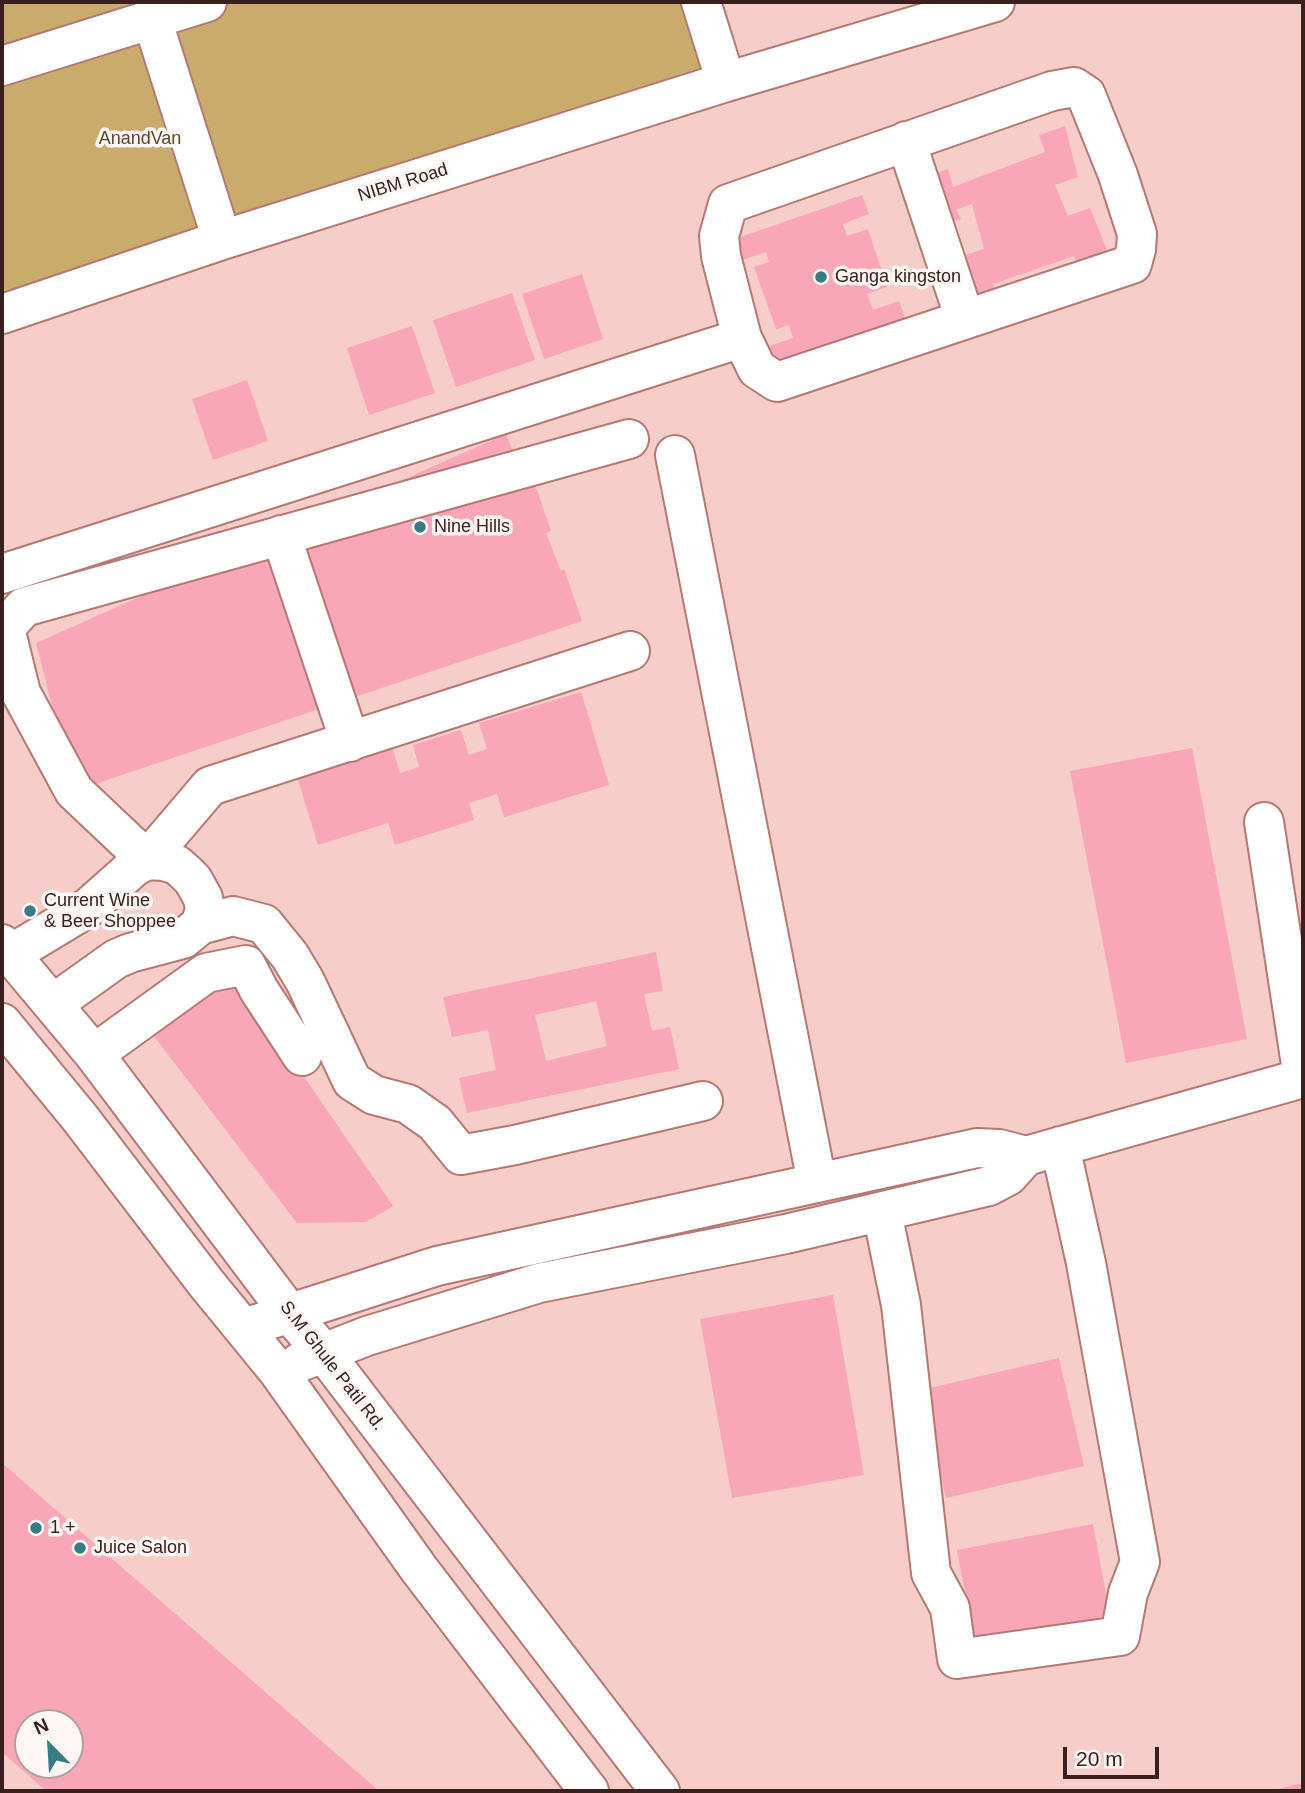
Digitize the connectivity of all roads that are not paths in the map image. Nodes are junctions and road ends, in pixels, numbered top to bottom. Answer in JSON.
{"nodes":[{"id":1,"x":207,"y":2,"type":"edge"},
{"id":2,"x":701,"y":2,"type":"edge"},
{"id":3,"x":995,"y":2,"type":"edge"},
{"id":4,"x":152,"y":19,"type":"junction"},
{"id":5,"x":2,"y":66,"type":"edge"},
{"id":6,"x":726,"y":82,"type":"junction"},
{"id":7,"x":906,"y":141,"type":"junction"},
{"id":8,"x":222,"y":240,"type":"junction"},
{"id":9,"x":2,"y":314,"type":"edge"},
{"id":10,"x":965,"y":319,"type":"junction"},
{"id":11,"x":742,"y":338,"type":"junction"},
{"id":12,"x":629,"y":439,"type":"dead end"},
{"id":13,"x":675,"y":455,"type":"dead end"},
{"id":14,"x":281,"y":536,"type":"junction"},
{"id":15,"x":2,"y":574,"type":"edge"},
{"id":16,"x":631,"y":651,"type":"dead end"},
{"id":17,"x":350,"y":742,"type":"junction"},
{"id":18,"x":1265,"y":822,"type":"dead end"},
{"id":19,"x":147,"y":860,"type":"junction"},
{"id":20,"x":200,"y":925,"type":"junction"},
{"id":21,"x":6,"y":949,"type":"edge"},
{"id":22,"x":53,"y":1004,"type":"junction"},
{"id":23,"x":2,"y":1023,"type":"edge"},
{"id":24,"x":94,"y":1054,"type":"junction"},
{"id":25,"x":302,"y":1056,"type":"dead end"},
{"id":26,"x":1303,"y":1078,"type":"edge"},
{"id":27,"x":703,"y":1101,"type":"dead end"},
{"id":28,"x":1043,"y":1151,"type":"junction"},
{"id":29,"x":817,"y":1184,"type":"junction"},
{"id":30,"x":882,"y":1212,"type":"junction"},
{"id":31,"x":290,"y":1314,"type":"junction"},
{"id":32,"x":243,"y":1328,"type":"junction"},
{"id":33,"x":324,"y":1353,"type":"junction"},
{"id":34,"x":278,"y":1371,"type":"junction"},
{"id":35,"x":589,"y":1791,"type":"edge"},
{"id":36,"x":660,"y":1791,"type":"edge"}],
"edges":[{"from":1,"to":4,"type":"street"},
{"from":2,"to":6,"type":"street"},
{"from":3,"to":6,"type":"street","name":"NIBM Road"},
{"from":4,"to":5,"type":"street"},
{"from":4,"to":8,"type":"street"},
{"from":6,"to":8,"type":"street","name":"NIBM Road"},
{"from":7,"to":10,"type":"street"},
{"from":7,"to":10,"type":"street"},
{"from":7,"to":11,"type":"street"},
{"from":8,"to":9,"type":"street","name":"NIBM Road"},
{"from":10,"to":11,"type":"street"},
{"from":11,"to":15,"type":"street"},
{"from":12,"to":14,"type":"street"},
{"from":13,"to":29,"type":"street"},
{"from":14,"to":17,"type":"street"},
{"from":14,"to":19,"type":"street"},
{"from":16,"to":17,"type":"street"},
{"from":17,"to":19,"type":"street"},
{"from":18,"to":26,"type":"street"},
{"from":19,"to":20,"type":"street"},
{"from":19,"to":21,"type":"street"},
{"from":20,"to":22,"type":"street"},
{"from":20,"to":27,"type":"street"},
{"from":21,"to":22,"type":"street","name":"S.M Ghule Patil Rd."},
{"from":22,"to":24,"type":"street","name":"S.M Ghule Patil Rd."},
{"from":23,"to":32,"type":"street"},
{"from":24,"to":25,"type":"street"},
{"from":24,"to":31,"type":"street","name":"S.M Ghule Patil Rd."},
{"from":26,"to":28,"type":"street"},
{"from":28,"to":29,"type":"street"},
{"from":28,"to":30,"type":"street"},
{"from":28,"to":30,"type":"street"},
{"from":29,"to":31,"type":"street"},
{"from":30,"to":33,"type":"street"},
{"from":31,"to":32,"type":"street"},
{"from":31,"to":33,"type":"street","name":"S.M Ghule Patil Rd."},
{"from":32,"to":34,"type":"street"},
{"from":33,"to":34,"type":"street"},
{"from":33,"to":36,"type":"street","name":"S.M Ghule Patil Rd."},
{"from":34,"to":35,"type":"street"}]}
